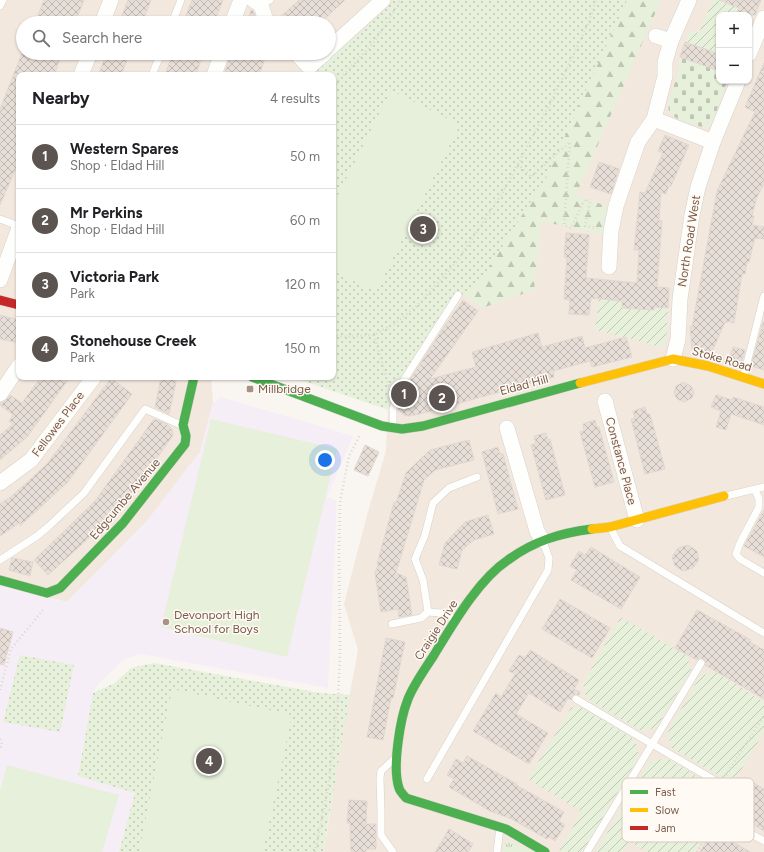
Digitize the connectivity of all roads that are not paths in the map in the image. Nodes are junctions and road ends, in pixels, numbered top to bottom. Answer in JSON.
{"nodes":[{"id":1,"x":3,"y":0,"type":"edge"},
{"id":2,"x":111,"y":0,"type":"edge"},
{"id":3,"x":181,"y":0,"type":"edge"},
{"id":4,"x":241,"y":0,"type":"edge"},
{"id":5,"x":384,"y":0,"type":"edge"},
{"id":6,"x":689,"y":0,"type":"edge"},
{"id":7,"x":261,"y":2,"type":"edge"},
{"id":8,"x":0,"y":6,"type":"edge"},
{"id":9,"x":105,"y":16,"type":"edge"},
{"id":10,"x":175,"y":16,"type":"edge"},
{"id":11,"x":235,"y":16,"type":"edge"},
{"id":12,"x":264,"y":16,"type":"edge"},
{"id":13,"x":764,"y":18,"type":"edge"},
{"id":14,"x":656,"y":36,"type":"dead end"},
{"id":15,"x":671,"y":41,"type":"junction"},
{"id":16,"x":336,"y":43,"type":"edge"},
{"id":17,"x":752,"y":48,"type":"edge"},
{"id":18,"x":87,"y":60,"type":"edge"},
{"id":19,"x":158,"y":60,"type":"edge"},
{"id":20,"x":219,"y":60,"type":"edge"},
{"id":21,"x":302,"y":60,"type":"edge"},
{"id":22,"x":317,"y":60,"type":"edge"},
{"id":23,"x":82,"y":72,"type":"edge"},
{"id":24,"x":153,"y":72,"type":"edge"},
{"id":25,"x":215,"y":72,"type":"edge"},
{"id":26,"x":737,"y":84,"type":"edge"},
{"id":27,"x":654,"y":119,"type":"junction"},
{"id":28,"x":713,"y":142,"type":"junction"},
{"id":29,"x":0,"y":219,"type":"edge"},
{"id":30,"x":16,"y":226,"type":"edge"},
{"id":31,"x":16,"y":235,"type":"edge"},
{"id":32,"x":609,"y":267,"type":"dead end"},
{"id":33,"x":0,"y":280,"type":"edge"},
{"id":34,"x":458,"y":295,"type":"dead end"},
{"id":35,"x":764,"y":296,"type":"edge"},
{"id":36,"x":0,"y":300,"type":"edge"},
{"id":37,"x":16,"y":304,"type":"edge"},
{"id":38,"x":673,"y":359,"type":"junction"},
{"id":39,"x":16,"y":370,"type":"edge"},
{"id":40,"x":743,"y":377,"type":"junction"},
{"id":41,"x":92,"y":380,"type":"edge"},
{"id":42,"x":193,"y":380,"type":"edge"},
{"id":43,"x":260,"y":380,"type":"edge"},
{"id":44,"x":764,"y":384,"type":"edge"},
{"id":45,"x":0,"y":394,"type":"edge"},
{"id":46,"x":605,"y":402,"type":"dead end"},
{"id":47,"x":183,"y":425,"type":"junction"},
{"id":48,"x":506,"y":428,"type":"dead end"},
{"id":49,"x":393,"y":429,"type":"junction"},
{"id":50,"x":477,"y":478,"type":"dead end"},
{"id":51,"x":0,"y":483,"type":"edge"},
{"id":52,"x":764,"y":487,"type":"edge"},
{"id":53,"x":755,"y":490,"type":"junction"},
{"id":54,"x":724,"y":496,"type":"joint"},
{"id":55,"x":637,"y":520,"type":"junction"},
{"id":56,"x":610,"y":527,"type":"junction"},
{"id":57,"x":542,"y":540,"type":"junction"},
{"id":58,"x":0,"y":560,"type":"edge"},
{"id":59,"x":764,"y":573,"type":"edge"},
{"id":60,"x":0,"y":580,"type":"edge"},
{"id":61,"x":428,"y":612,"type":"junction"},
{"id":62,"x":456,"y":620,"type":"junction"},
{"id":63,"x":392,"y":624,"type":"dead end"},
{"id":64,"x":764,"y":633,"type":"edge"},
{"id":65,"x":701,"y":663,"type":"dead end"},
{"id":66,"x":576,"y":699,"type":"dead end"},
{"id":67,"x":652,"y":744,"type":"junction"},
{"id":68,"x":397,"y":757,"type":"junction"},
{"id":69,"x":632,"y":778,"type":"edge"},
{"id":70,"x":711,"y":778,"type":"edge"},
{"id":71,"x":427,"y":779,"type":"dead end"},
{"id":72,"x":622,"y":794,"type":"edge"},
{"id":73,"x":500,"y":827,"type":"junction"},
{"id":74,"x":754,"y":836,"type":"edge"},
{"id":75,"x":764,"y":841,"type":"edge"},
{"id":76,"x":393,"y":852,"type":"edge"},
{"id":77,"x":497,"y":852,"type":"edge"},
{"id":78,"x":546,"y":852,"type":"edge"},
{"id":79,"x":587,"y":852,"type":"edge"}],
"edges":[{"from":1,"to":8,"type":"lane"},
{"from":2,"to":9,"type":"street"},
{"from":3,"to":10,"type":"lane"},
{"from":4,"to":11,"type":"street"},
{"from":5,"to":16,"type":"street"},
{"from":6,"to":15,"type":"street"},
{"from":7,"to":12,"type":"street"},
{"from":13,"to":17,"type":"street"},
{"from":14,"to":15,"type":"street"},
{"from":15,"to":27,"type":"street"},
{"from":18,"to":23,"type":"street"},
{"from":19,"to":24,"type":"lane"},
{"from":20,"to":25,"type":"street"},
{"from":21,"to":22,"type":"street"},
{"from":26,"to":28,"type":"street","name":"North Road West"},
{"from":27,"to":28,"type":"street"},
{"from":27,"to":32,"type":"street"},
{"from":28,"to":38,"type":"street","name":"North Road West"},
{"from":29,"to":30,"type":"lane"},
{"from":31,"to":33,"type":"street"},
{"from":34,"to":49,"type":"lane"},
{"from":35,"to":40,"type":"lane"},
{"from":36,"to":37,"type":"street"},
{"from":38,"to":40,"type":"street","name":"Stoke Road"},
{"from":38,"to":49,"type":"street","name":"Eldad Hill"},
{"from":39,"to":45,"type":"street"},
{"from":40,"to":44,"type":"street","name":"Stoke Road"},
{"from":41,"to":51,"type":"street","name":"Fellowes Place"},
{"from":42,"to":47,"type":"street","name":"Edgcumbe Avenue"},
{"from":43,"to":49,"type":"street","name":"Eldad Hill"},
{"from":46,"to":55,"type":"street","name":"Constance Place"},
{"from":47,"to":58,"type":"lane"},
{"from":47,"to":60,"type":"street","name":"Edgcumbe Avenue"},
{"from":48,"to":57,"type":"street"},
{"from":50,"to":61,"type":"lane"},
{"from":52,"to":53,"type":"lane"},
{"from":53,"to":54,"type":"lane"},
{"from":53,"to":59,"type":"lane"},
{"from":54,"to":55,"type":"street","name":"Craigie Drive"},
{"from":55,"to":56,"type":"street","name":"Craigie Drive"},
{"from":56,"to":57,"type":"street","name":"Craigie Drive"},
{"from":56,"to":64,"type":"lane"},
{"from":57,"to":62,"type":"street","name":"Craigie Drive"},
{"from":57,"to":71,"type":"lane"},
{"from":61,"to":62,"type":"lane"},
{"from":61,"to":63,"type":"lane"},
{"from":62,"to":68,"type":"street","name":"Craigie Drive"},
{"from":65,"to":67,"type":"lane"},
{"from":66,"to":67,"type":"lane"},
{"from":67,"to":69,"type":"lane"},
{"from":67,"to":70,"type":"lane"},
{"from":68,"to":73,"type":"street","name":"Craigie Drive"},
{"from":68,"to":76,"type":"lane"},
{"from":72,"to":79,"type":"lane"},
{"from":73,"to":77,"type":"lane"},
{"from":73,"to":78,"type":"street","name":"Craigie Drive"},
{"from":74,"to":75,"type":"lane"}]}
